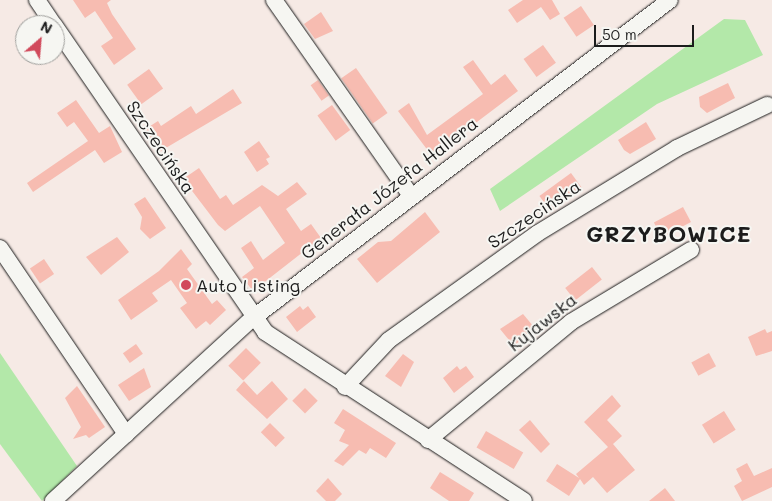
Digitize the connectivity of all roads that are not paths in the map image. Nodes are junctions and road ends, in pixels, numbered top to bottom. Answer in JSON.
{"nodes":[{"id":1,"x":37,"y":0,"type":"edge"},
{"id":2,"x":274,"y":0,"type":"edge"},
{"id":3,"x":670,"y":0,"type":"edge"},
{"id":4,"x":47,"y":15,"type":"edge"},
{"id":5,"x":65,"y":41,"type":"edge"},
{"id":6,"x":767,"y":105,"type":"dead end"},
{"id":7,"x":411,"y":196,"type":"junction"},
{"id":8,"x":0,"y":248,"type":"edge"},
{"id":9,"x":691,"y":250,"type":"dead end"},
{"id":10,"x":253,"y":318,"type":"junction"},
{"id":11,"x":346,"y":387,"type":"junction"},
{"id":12,"x":126,"y":434,"type":"junction"},
{"id":13,"x":428,"y":440,"type":"junction"},
{"id":14,"x":52,"y":501,"type":"edge"},
{"id":15,"x":524,"y":501,"type":"edge"}],
"edges":[{"from":1,"to":4,"type":"street","name":"Szczecińska"},
{"from":2,"to":7,"type":"street"},
{"from":3,"to":7,"type":"street","name":"Generała Józefa Hallera"},
{"from":5,"to":10,"type":"street","name":"Szczecińska"},
{"from":6,"to":11,"type":"street","name":"Szczecińska"},
{"from":7,"to":10,"type":"street","name":"Generała Józefa Hallera"},
{"from":8,"to":12,"type":"street"},
{"from":9,"to":13,"type":"street","name":"Kujawska"},
{"from":10,"to":11,"type":"street","name":"Szczecińska"},
{"from":10,"to":12,"type":"street","name":"Generała Józefa Hallera"},
{"from":11,"to":13,"type":"street","name":"Szczecińska"},
{"from":12,"to":14,"type":"street","name":"Generała Józefa Hallera"},
{"from":13,"to":15,"type":"street","name":"Szczecińska"}]}
